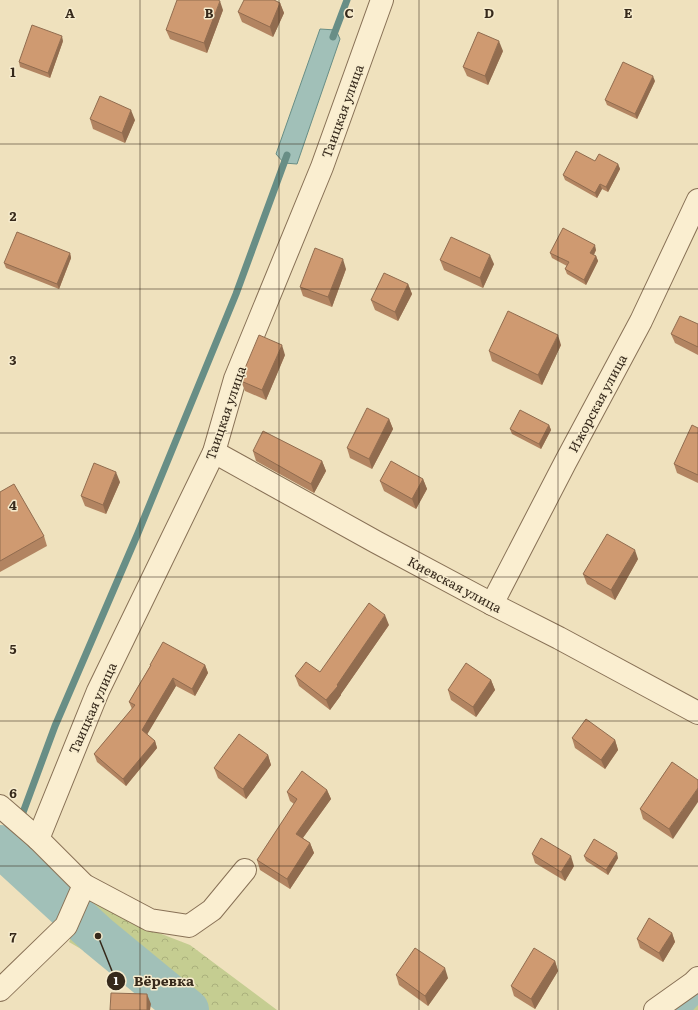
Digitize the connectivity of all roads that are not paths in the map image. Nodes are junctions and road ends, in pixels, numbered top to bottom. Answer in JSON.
{"nodes":[{"id":1,"x":382,"y":0,"type":"edge"},
{"id":2,"x":698,"y":200,"type":"edge"},
{"id":3,"x":214,"y":452,"type":"junction"},
{"id":4,"x":492,"y":604,"type":"junction"},
{"id":5,"x":698,"y":713,"type":"edge"},
{"id":6,"x":0,"y":806,"type":"edge"},
{"id":7,"x":38,"y":839,"type":"junction"},
{"id":8,"x":245,"y":870,"type":"dead end"},
{"id":9,"x":84,"y":885,"type":"junction"},
{"id":10,"x":698,"y":978,"type":"edge"},
{"id":11,"x":0,"y":990,"type":"edge"},
{"id":12,"x":655,"y":1010,"type":"edge"}],
"edges":[{"from":1,"to":3,"type":"street","name":"Таицкая улица"},
{"from":2,"to":4,"type":"street","name":"Ижорская улица"},
{"from":3,"to":4,"type":"street","name":"Киевская улица"},
{"from":3,"to":7,"type":"street","name":"Таицкая улица"},
{"from":4,"to":5,"type":"street","name":"Киевская улица"},
{"from":6,"to":7,"type":"street"},
{"from":7,"to":9,"type":"street"},
{"from":8,"to":9,"type":"street"},
{"from":9,"to":11,"type":"street"},
{"from":10,"to":12,"type":"street"}]}
